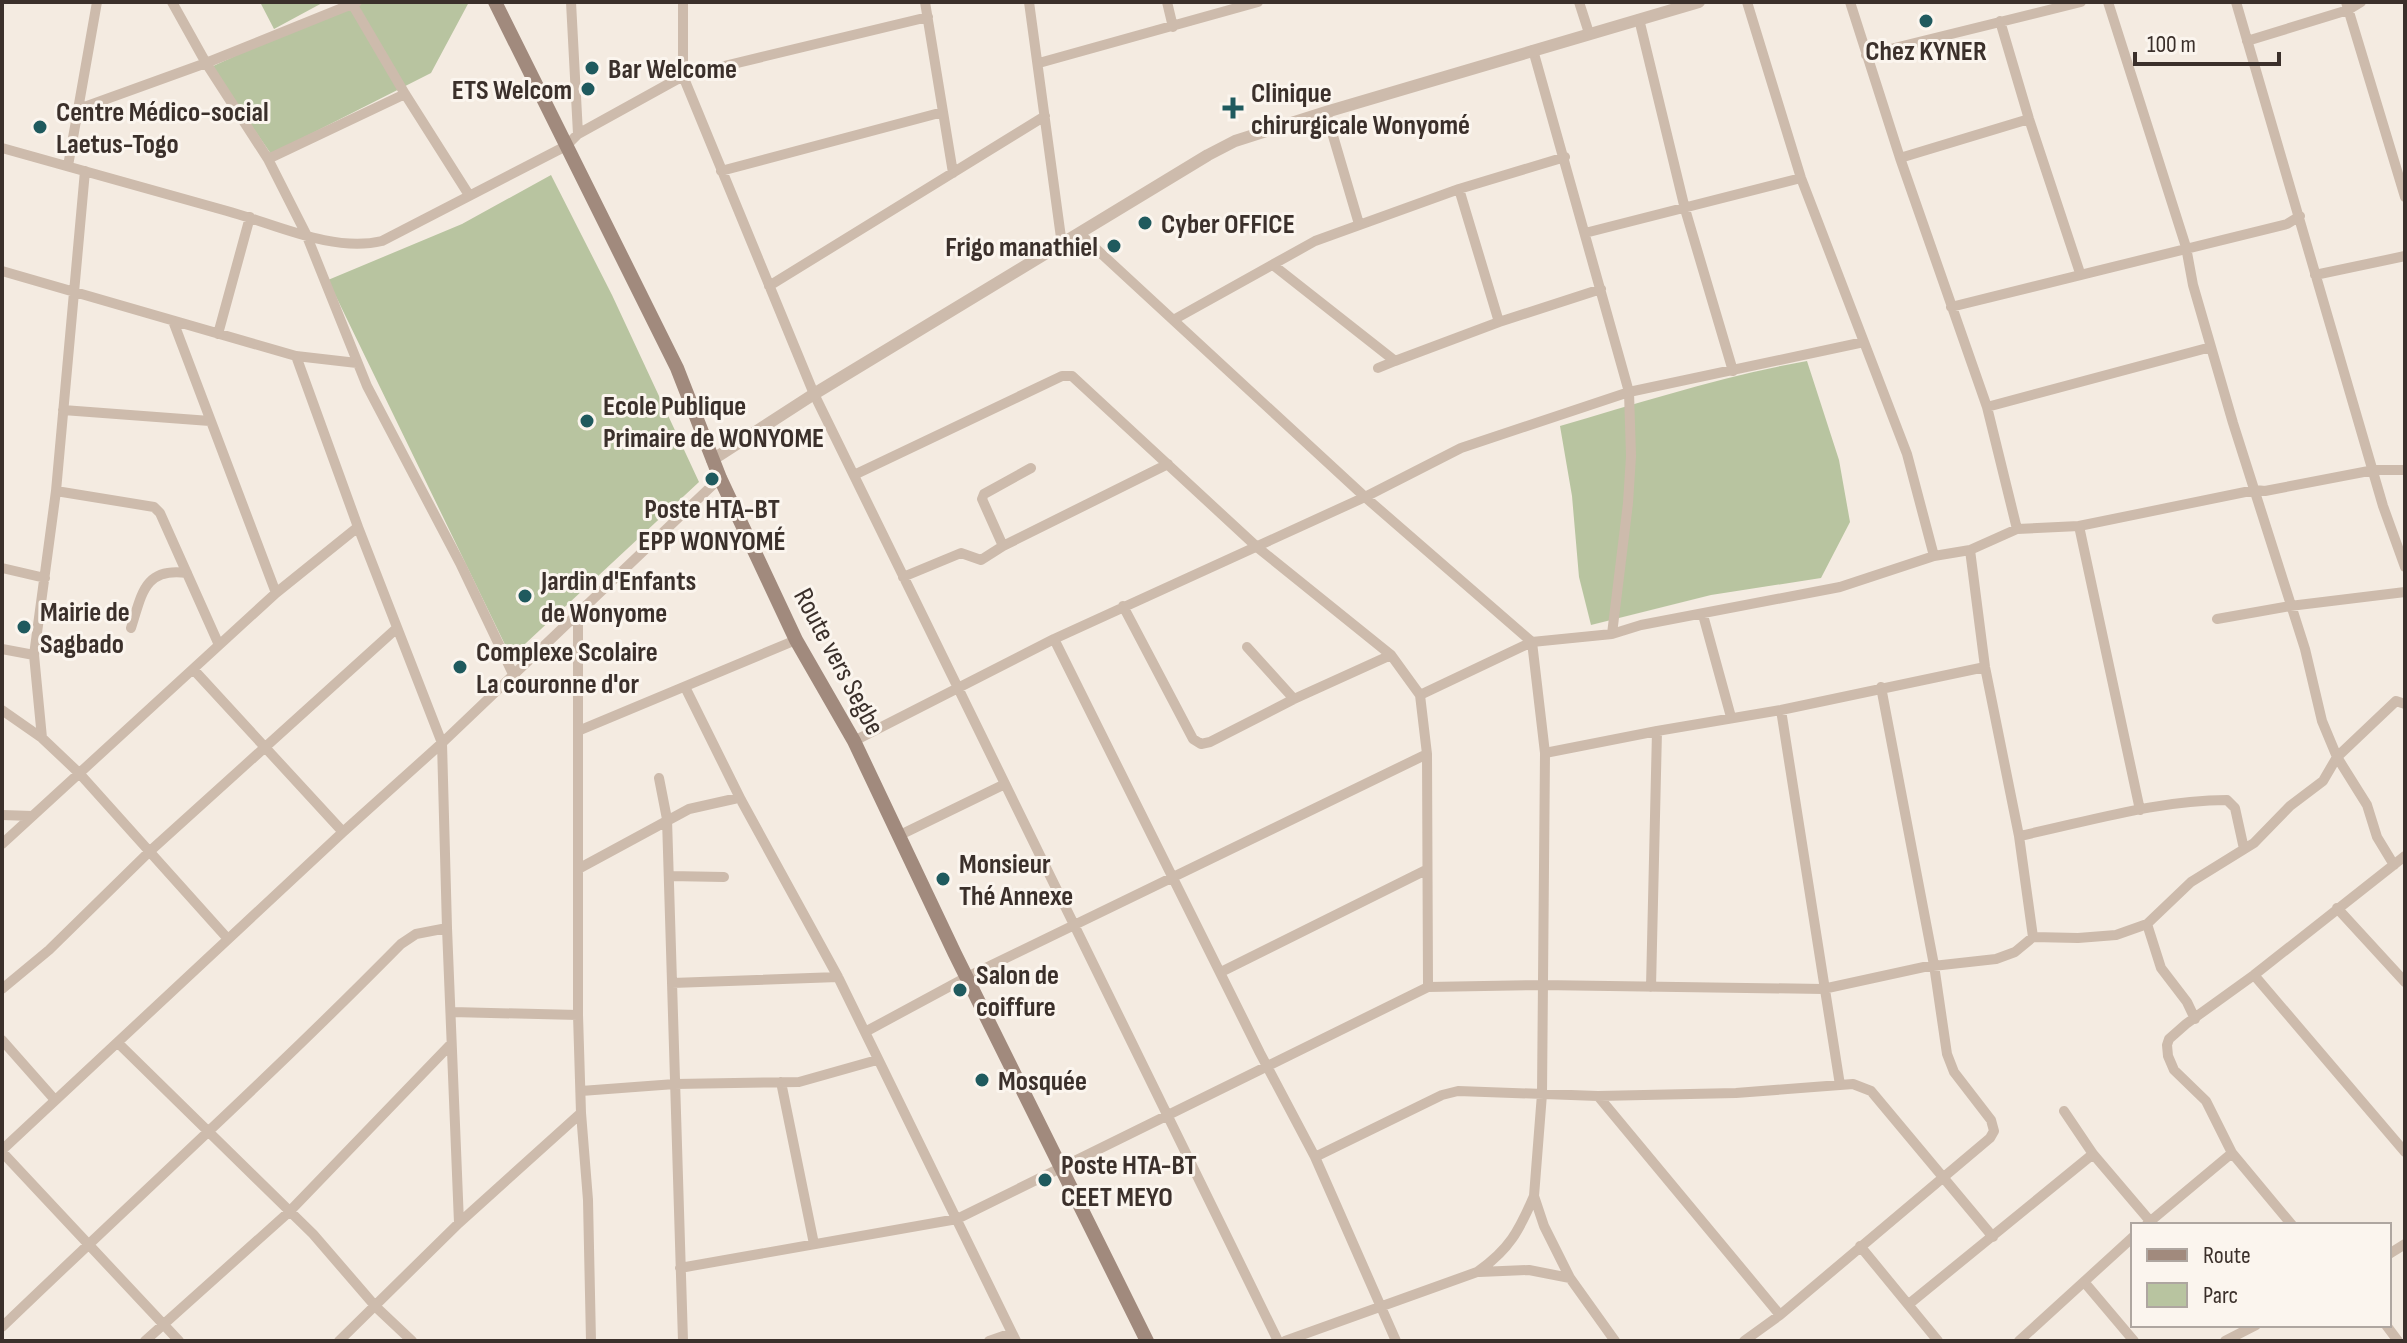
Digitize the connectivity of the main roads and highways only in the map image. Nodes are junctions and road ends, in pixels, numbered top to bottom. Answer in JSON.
{"nodes":[{"id":1,"x":495,"y":2,"type":"edge"},
{"id":2,"x":1147,"y":1341,"type":"edge"}],
"edges":[{"from":1,"to":2,"type":"main road","name":"Route vers Segbe"}]}
